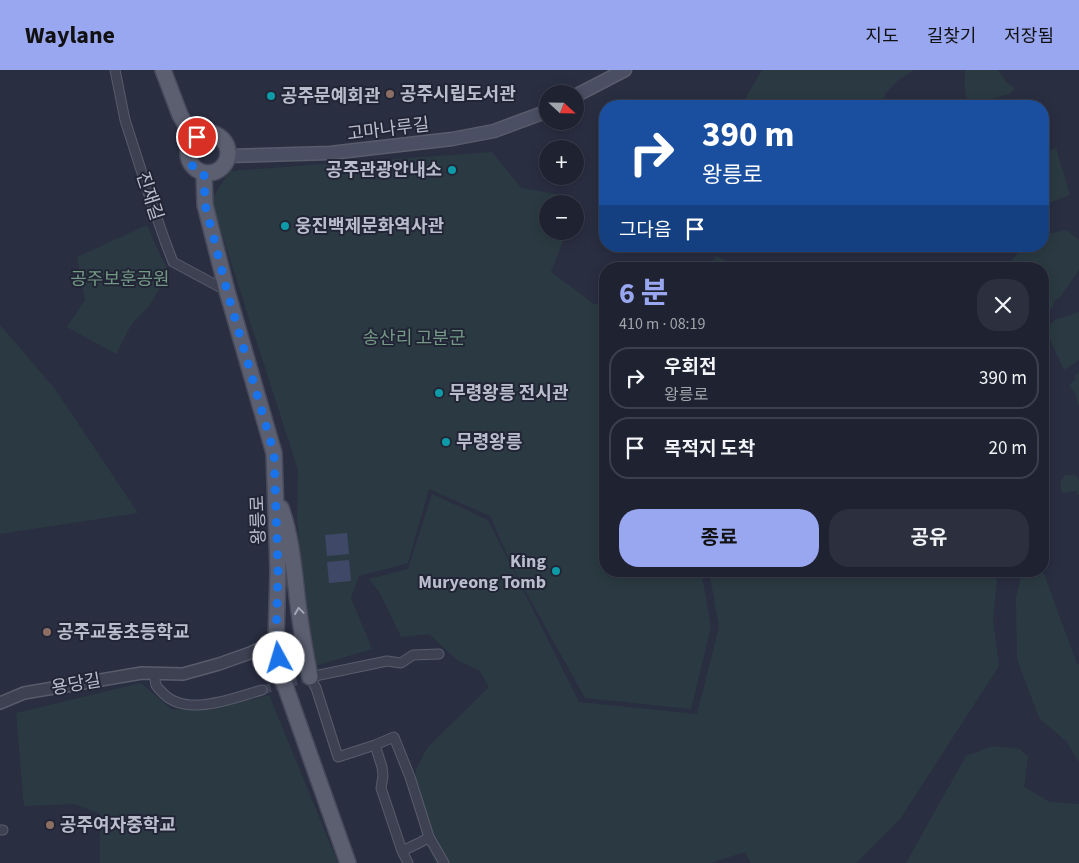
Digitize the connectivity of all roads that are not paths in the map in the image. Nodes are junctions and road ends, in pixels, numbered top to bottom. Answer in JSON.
{"nodes":[{"id":1,"x":116,"y":70,"type":"edge"},
{"id":2,"x":163,"y":70,"type":"edge"},
{"id":3,"x":625,"y":70,"type":"edge"},
{"id":4,"x":584,"y":91,"type":"edge"},
{"id":5,"x":539,"y":114,"type":"edge"},
{"id":6,"x":194,"y":139,"type":"junction"},
{"id":7,"x":227,"y":156,"type":"junction"},
{"id":8,"x":204,"y":173,"type":"junction"},
{"id":9,"x":227,"y":291,"type":"junction"},
{"id":10,"x":276,"y":493,"type":"junction"},
{"id":11,"x":276,"y":641,"type":"junction"},
{"id":12,"x":439,"y":654,"type":"dead end"},
{"id":13,"x":154,"y":673,"type":"junction"},
{"id":14,"x":310,"y":676,"type":"junction"},
{"id":15,"x":262,"y":690,"type":"tunnel mouth"},
{"id":16,"x":0,"y":703,"type":"edge"},
{"id":17,"x":375,"y":745,"type":"junction"},
{"id":18,"x":429,"y":837,"type":"junction"},
{"id":19,"x":402,"y":851,"type":"junction"},
{"id":20,"x":348,"y":863,"type":"edge"},
{"id":21,"x":408,"y":863,"type":"edge"},
{"id":22,"x":444,"y":863,"type":"edge"}],
"edges":[{"from":1,"to":9,"type":"street","name":"진재길"},
{"from":2,"to":6,"type":"main road"},
{"from":3,"to":4,"type":"main road"},
{"from":5,"to":7,"type":"main road","name":"고마나루길"},
{"from":6,"to":7,"type":"main road"},
{"from":6,"to":8,"type":"main road"},
{"from":7,"to":8,"type":"main road"},
{"from":8,"to":9,"type":"main road","name":"왕릉로"},
{"from":9,"to":10,"type":"main road","name":"왕릉로"},
{"from":10,"to":11,"type":"main road","name":"왕릉로"},
{"from":14,"to":10,"type":"main road","one_way":true},
{"from":11,"to":13,"type":"street","name":"용당길"},
{"from":11,"to":20,"type":"main road","name":"왕릉로"},
{"from":12,"to":14,"type":"street"},
{"from":13,"to":15,"type":"street"},
{"from":13,"to":16,"type":"street","name":"용당길"},
{"from":14,"to":17,"type":"street"},
{"from":17,"to":18,"type":"street"},
{"from":17,"to":19,"type":"street"},
{"from":18,"to":19,"type":"street"},
{"from":18,"to":22,"type":"street"},
{"from":19,"to":21,"type":"street"}]}
